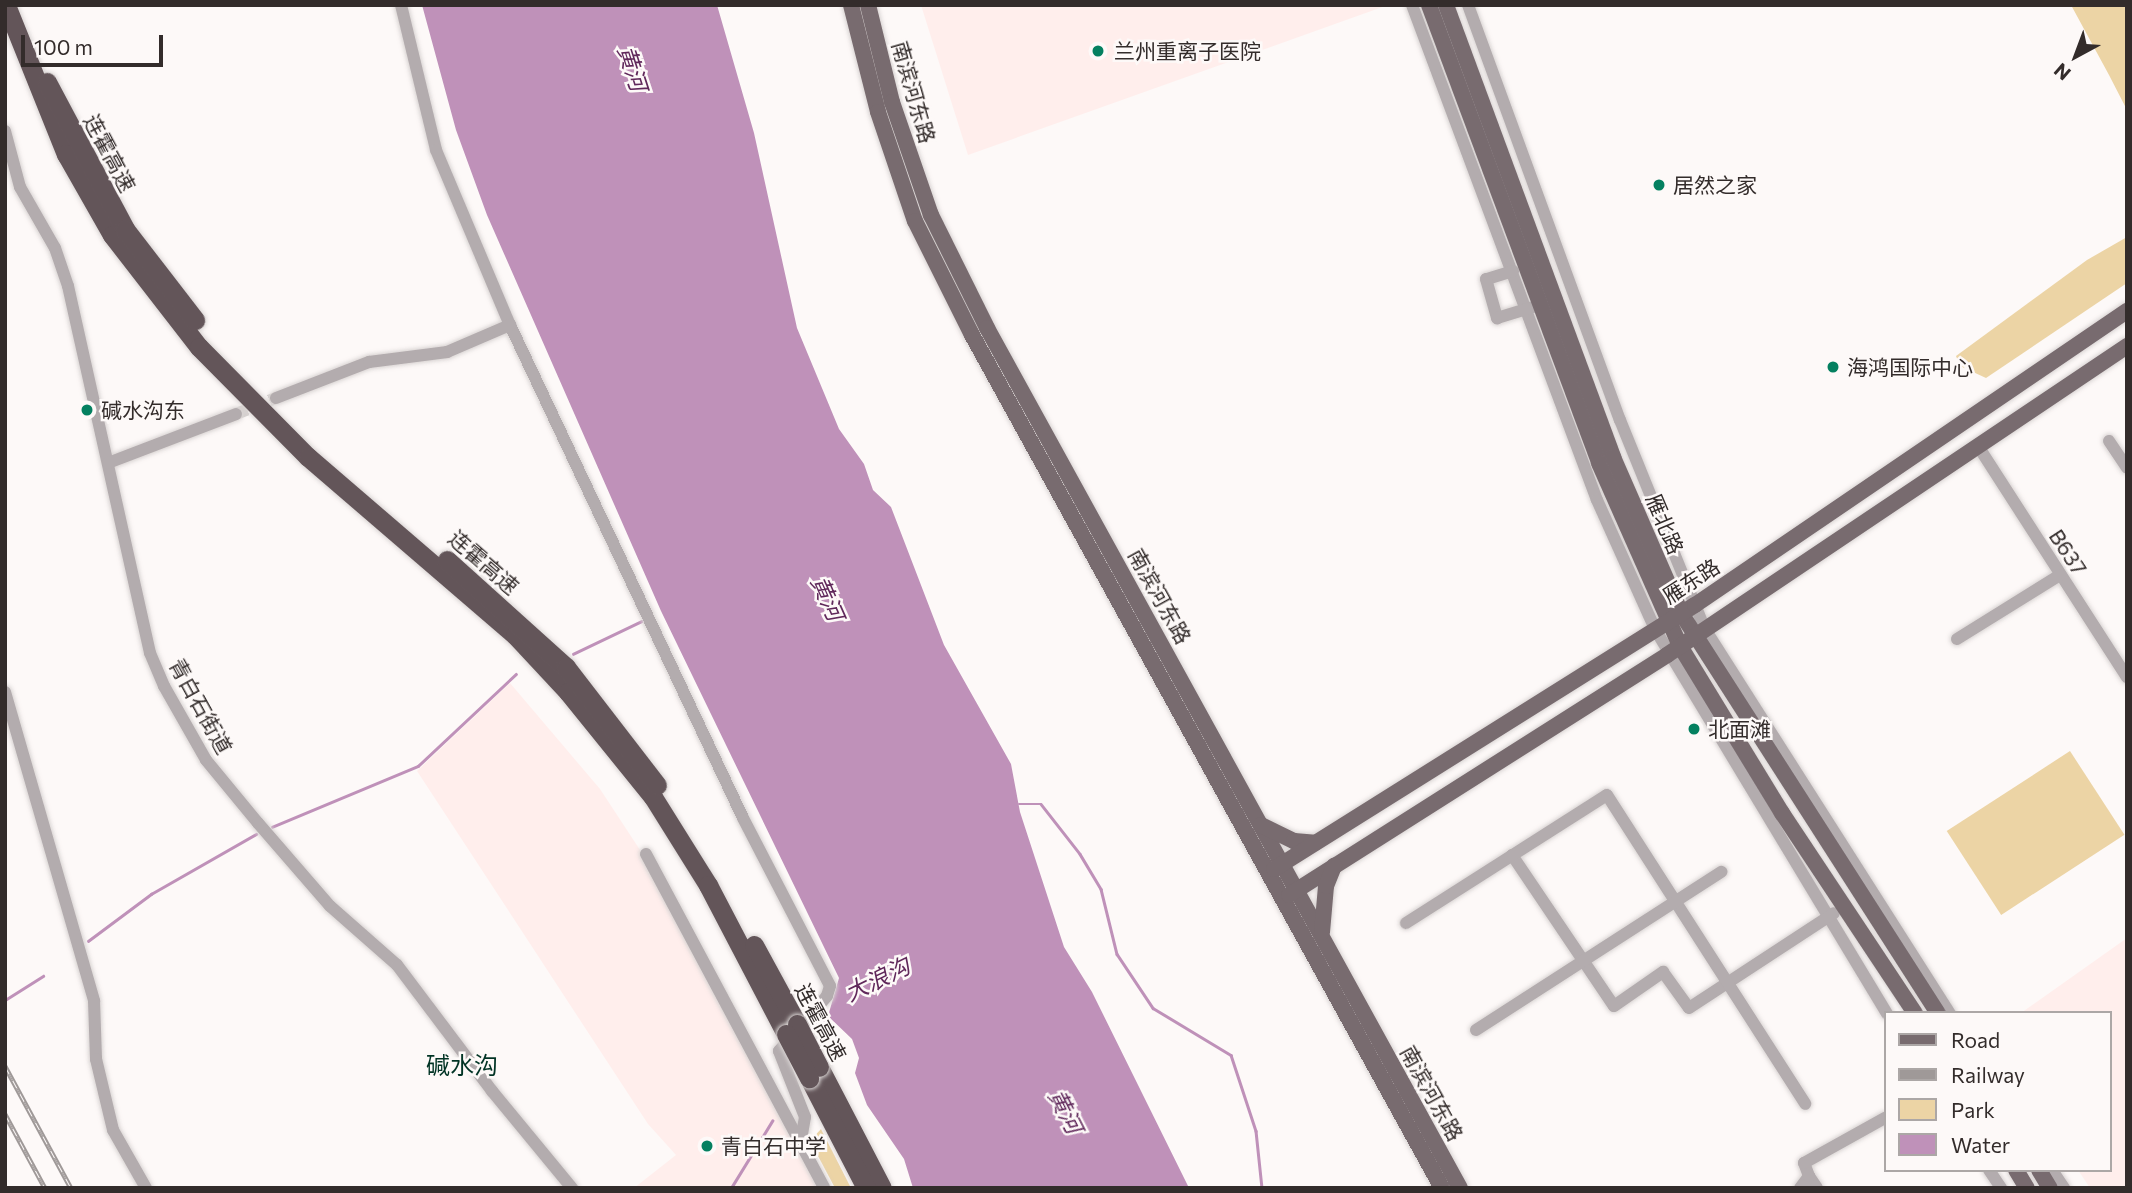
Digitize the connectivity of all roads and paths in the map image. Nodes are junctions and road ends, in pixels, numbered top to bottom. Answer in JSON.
{"nodes":[{"id":1,"x":6,"y":5,"type":"edge"},
{"id":2,"x":19,"y":5,"type":"edge"},
{"id":3,"x":401,"y":5,"type":"edge"},
{"id":4,"x":851,"y":5,"type":"edge"},
{"id":5,"x":868,"y":5,"type":"edge"},
{"id":6,"x":1412,"y":5,"type":"edge"},
{"id":7,"x":1429,"y":5,"type":"edge"},
{"id":8,"x":1446,"y":5,"type":"edge"},
{"id":9,"x":1468,"y":5,"type":"edge"},
{"id":10,"x":5,"y":131,"type":"edge"},
{"id":11,"x":1513,"y":271,"type":"junction"},
{"id":12,"x":1534,"y":307,"type":"junction"},
{"id":13,"x":2127,"y":311,"type":"edge"},
{"id":14,"x":510,"y":324,"type":"junction"},
{"id":15,"x":2127,"y":346,"type":"edge"},
{"id":16,"x":276,"y":398,"type":"tunnel mouth"},
{"id":17,"x":236,"y":414,"type":"tunnel mouth"},
{"id":18,"x":2109,"y":441,"type":"dead end"},
{"id":19,"x":1978,"y":446,"type":"junction"},
{"id":20,"x":108,"y":463,"type":"junction"},
{"id":21,"x":2127,"y":468,"type":"edge"},
{"id":22,"x":1082,"y":513,"type":"junction"},
{"id":23,"x":2060,"y":575,"type":"junction"},
{"id":24,"x":1675,"y":617,"type":"junction"},
{"id":25,"x":1957,"y":639,"type":"dead end"},
{"id":26,"x":1686,"y":642,"type":"junction"},
{"id":27,"x":2127,"y":677,"type":"edge"},
{"id":28,"x":5,"y":692,"type":"edge"},
{"id":29,"x":1261,"y":825,"type":"junction"},
{"id":30,"x":1315,"y":843,"type":"junction"},
{"id":31,"x":646,"y":854,"type":"dead end"},
{"id":32,"x":1512,"y":855,"type":"junction"},
{"id":33,"x":1334,"y":866,"type":"junction"},
{"id":34,"x":1276,"y":868,"type":"junction"},
{"id":35,"x":1721,"y":872,"type":"dead end"},
{"id":36,"x":1291,"y":894,"type":"junction"},
{"id":37,"x":1674,"y":900,"type":"junction"},
{"id":38,"x":1846,"y":905,"type":"junction"},
{"id":39,"x":1828,"y":917,"type":"junction"},
{"id":40,"x":1406,"y":923,"type":"dead end"},
{"id":41,"x":1322,"y":934,"type":"junction"},
{"id":42,"x":1583,"y":960,"type":"junction"},
{"id":43,"x":1727,"y":983,"type":"junction"},
{"id":44,"x":1886,"y":1011,"type":"edge"},
{"id":45,"x":1914,"y":1011,"type":"edge"},
{"id":46,"x":1937,"y":1011,"type":"edge"},
{"id":47,"x":1949,"y":1011,"type":"edge"},
{"id":48,"x":792,"y":1029,"type":"junction"},
{"id":49,"x":1476,"y":1030,"type":"dead end"},
{"id":50,"x":814,"y":1072,"type":"junction"},
{"id":51,"x":1805,"y":1104,"type":"dead end"},
{"id":52,"x":1884,"y":1119,"type":"edge"},
{"id":53,"x":796,"y":1138,"type":"junction"},
{"id":54,"x":1990,"y":1172,"type":"edge"},
{"id":55,"x":2017,"y":1172,"type":"edge"},
{"id":56,"x":2040,"y":1172,"type":"edge"},
{"id":57,"x":2053,"y":1172,"type":"edge"},
{"id":58,"x":1809,"y":1176,"type":"junction"},
{"id":59,"x":146,"y":1188,"type":"edge"},
{"id":60,"x":572,"y":1188,"type":"edge"},
{"id":61,"x":824,"y":1188,"type":"edge"},
{"id":62,"x":866,"y":1188,"type":"edge"},
{"id":63,"x":882,"y":1188,"type":"edge"},
{"id":64,"x":1442,"y":1188,"type":"edge"},
{"id":65,"x":1460,"y":1188,"type":"edge"},
{"id":66,"x":1800,"y":1188,"type":"edge"},
{"id":67,"x":1816,"y":1188,"type":"edge"},
{"id":68,"x":2001,"y":1188,"type":"edge"},
{"id":69,"x":2027,"y":1188,"type":"edge"},
{"id":70,"x":2050,"y":1188,"type":"edge"},
{"id":71,"x":2064,"y":1188,"type":"edge"}],
"edges":[{"from":1,"to":48,"type":"highway","name":"连霍高速"},
{"from":2,"to":48,"type":"highway","name":"连霍高速"},
{"from":3,"to":14,"type":"street"},
{"from":4,"to":22,"type":"main road","name":"南滨河东路"},
{"from":5,"to":22,"type":"main road","name":"南滨河东路"},
{"from":6,"to":11,"type":"street"},
{"from":7,"to":12,"type":"main road","name":"雁北路"},
{"from":8,"to":24,"type":"main road","name":"雁北路"},
{"from":9,"to":24,"type":"street"},
{"from":10,"to":20,"type":"street","name":"青白石街道"},
{"from":11,"to":12,"type":"street"},
{"from":11,"to":12,"type":"street"},
{"from":12,"to":24,"type":"main road","name":"雁北路"},
{"from":13,"to":24,"type":"main road","name":"雁东路"},
{"from":14,"to":16,"type":"street"},
{"from":14,"to":53,"type":"street"},
{"from":15,"to":19,"type":"main road"},
{"from":17,"to":20,"type":"street"},
{"from":18,"to":21,"type":"street"},
{"from":19,"to":23,"type":"street","name":"B637"},
{"from":19,"to":26,"type":"main road"},
{"from":20,"to":60,"type":"street","name":"青白石街道"},
{"from":22,"to":29,"type":"main road","name":"南滨河东路"},
{"from":22,"to":34,"type":"main road","name":"南滨河东路"},
{"from":23,"to":25,"type":"street"},
{"from":23,"to":27,"type":"street","name":"B637"},
{"from":24,"to":26,"type":"main road","name":"雁北路"},
{"from":24,"to":26,"type":"street"},
{"from":24,"to":30,"type":"main road","name":"雁东路"},
{"from":26,"to":33,"type":"main road"},
{"from":26,"to":38,"type":"main road","name":"雁北路"},
{"from":26,"to":39,"type":"street"},
{"from":26,"to":46,"type":"main road","name":"雁北路"},
{"from":26,"to":47,"type":"street"},
{"from":28,"to":59,"type":"street"},
{"from":29,"to":30,"type":"main road"},
{"from":29,"to":34,"type":"main road","name":"南滨河东路"},
{"from":30,"to":34,"type":"main road","name":"雁东路"},
{"from":31,"to":53,"type":"street"},
{"from":32,"to":37,"type":"street"},
{"from":32,"to":40,"type":"street"},
{"from":32,"to":42,"type":"street"},
{"from":33,"to":36,"type":"main road"},
{"from":33,"to":41,"type":"main road"},
{"from":34,"to":36,"type":"main road","name":"南滨河东路"},
{"from":35,"to":37,"type":"street"},
{"from":36,"to":41,"type":"main road","name":"南滨河东路"},
{"from":36,"to":64,"type":"main road","name":"南滨河东路"},
{"from":37,"to":42,"type":"street"},
{"from":37,"to":43,"type":"street"},
{"from":38,"to":39,"type":"street"},
{"from":38,"to":45,"type":"main road","name":"雁北路"},
{"from":39,"to":43,"type":"street"},
{"from":39,"to":44,"type":"street"},
{"from":41,"to":65,"type":"main road","name":"南滨河东路"},
{"from":42,"to":43,"type":"street"},
{"from":42,"to":49,"type":"street"},
{"from":43,"to":51,"type":"street"},
{"from":48,"to":50,"type":"highway","name":"连霍高速","bridge":true},
{"from":50,"to":62,"type":"highway","name":"连霍高速"},
{"from":50,"to":63,"type":"highway","name":"连霍高速"},
{"from":52,"to":58,"type":"street"},
{"from":53,"to":61,"type":"street"},
{"from":54,"to":68,"type":"street"},
{"from":55,"to":69,"type":"main road"},
{"from":56,"to":70,"type":"main road"},
{"from":57,"to":71,"type":"street"},
{"from":58,"to":66,"type":"street"},
{"from":58,"to":67,"type":"street"}]}
